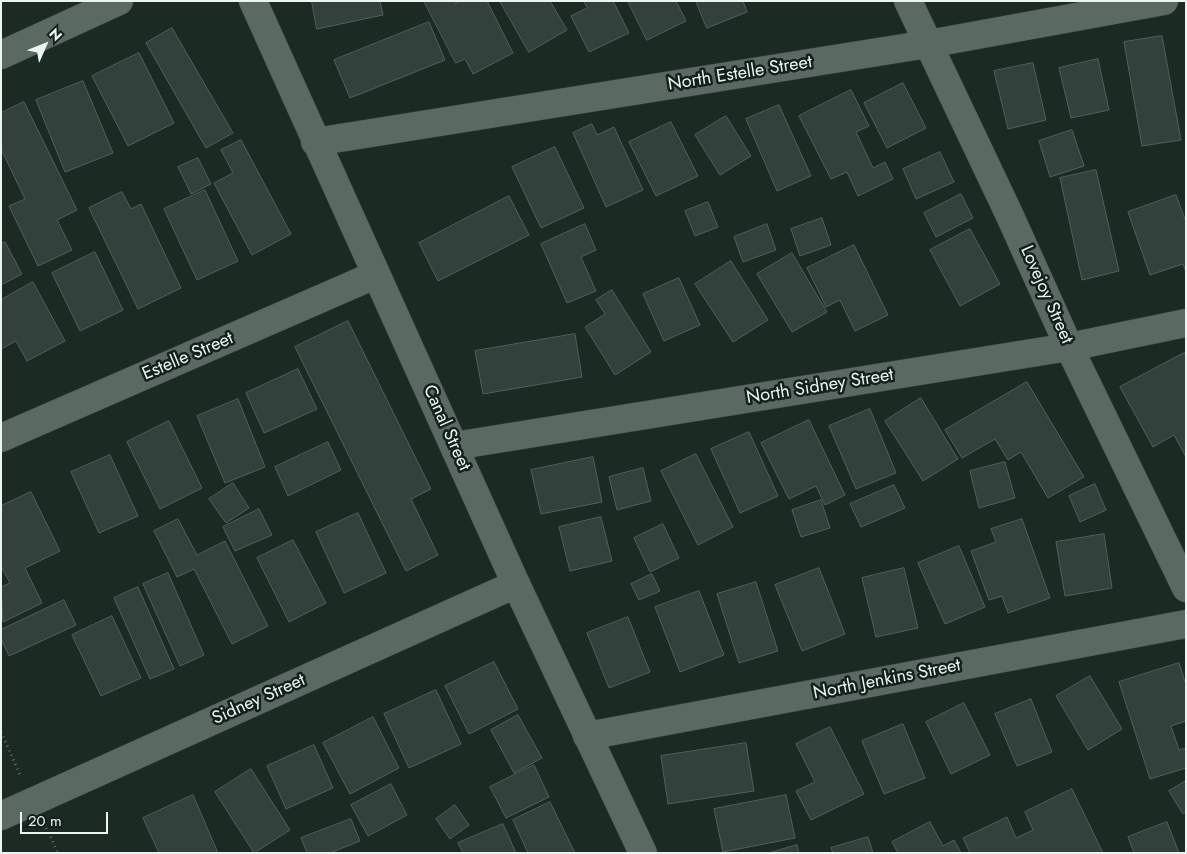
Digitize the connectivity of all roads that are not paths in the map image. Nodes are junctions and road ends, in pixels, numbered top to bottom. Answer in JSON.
{"nodes":[{"id":1,"x":119,"y":1,"type":"edge"},
{"id":2,"x":253,"y":1,"type":"edge"},
{"id":3,"x":908,"y":1,"type":"edge"},
{"id":4,"x":1164,"y":1,"type":"edge"},
{"id":5,"x":928,"y":44,"type":"junction"},
{"id":6,"x":1,"y":56,"type":"edge"},
{"id":7,"x":315,"y":142,"type":"junction"},
{"id":8,"x":375,"y":274,"type":"junction"},
{"id":9,"x":1186,"y":323,"type":"edge"},
{"id":10,"x":1069,"y":347,"type":"junction"},
{"id":11,"x":1,"y":438,"type":"edge"},
{"id":12,"x":454,"y":446,"type":"junction"},
{"id":13,"x":516,"y":584,"type":"junction"},
{"id":14,"x":1186,"y":588,"type":"edge"},
{"id":15,"x":1186,"y":624,"type":"edge"},
{"id":16,"x":587,"y":736,"type":"junction"},
{"id":17,"x":1,"y":816,"type":"edge"},
{"id":18,"x":643,"y":853,"type":"edge"}],
"edges":[{"from":1,"to":6,"type":"street"},
{"from":2,"to":7,"type":"street","name":"Canal Street"},
{"from":3,"to":5,"type":"street","name":"Lovejoy Street"},
{"from":4,"to":5,"type":"street","name":"North Estelle Street"},
{"from":5,"to":7,"type":"street","name":"North Estelle Street"},
{"from":5,"to":10,"type":"street","name":"Lovejoy Street"},
{"from":7,"to":8,"type":"street","name":"Canal Street"},
{"from":8,"to":11,"type":"street","name":"Estelle Street"},
{"from":8,"to":12,"type":"street","name":"Canal Street"},
{"from":9,"to":10,"type":"street","name":"North Sidney Street"},
{"from":10,"to":12,"type":"street","name":"North Sidney Street"},
{"from":10,"to":14,"type":"street","name":"Lovejoy Street"},
{"from":12,"to":13,"type":"street","name":"Canal Street"},
{"from":13,"to":16,"type":"street","name":"Canal Street"},
{"from":13,"to":17,"type":"street","name":"Sidney Street"},
{"from":15,"to":16,"type":"street","name":"North Jenkins Street"},
{"from":16,"to":18,"type":"street","name":"Canal Street"}]}
